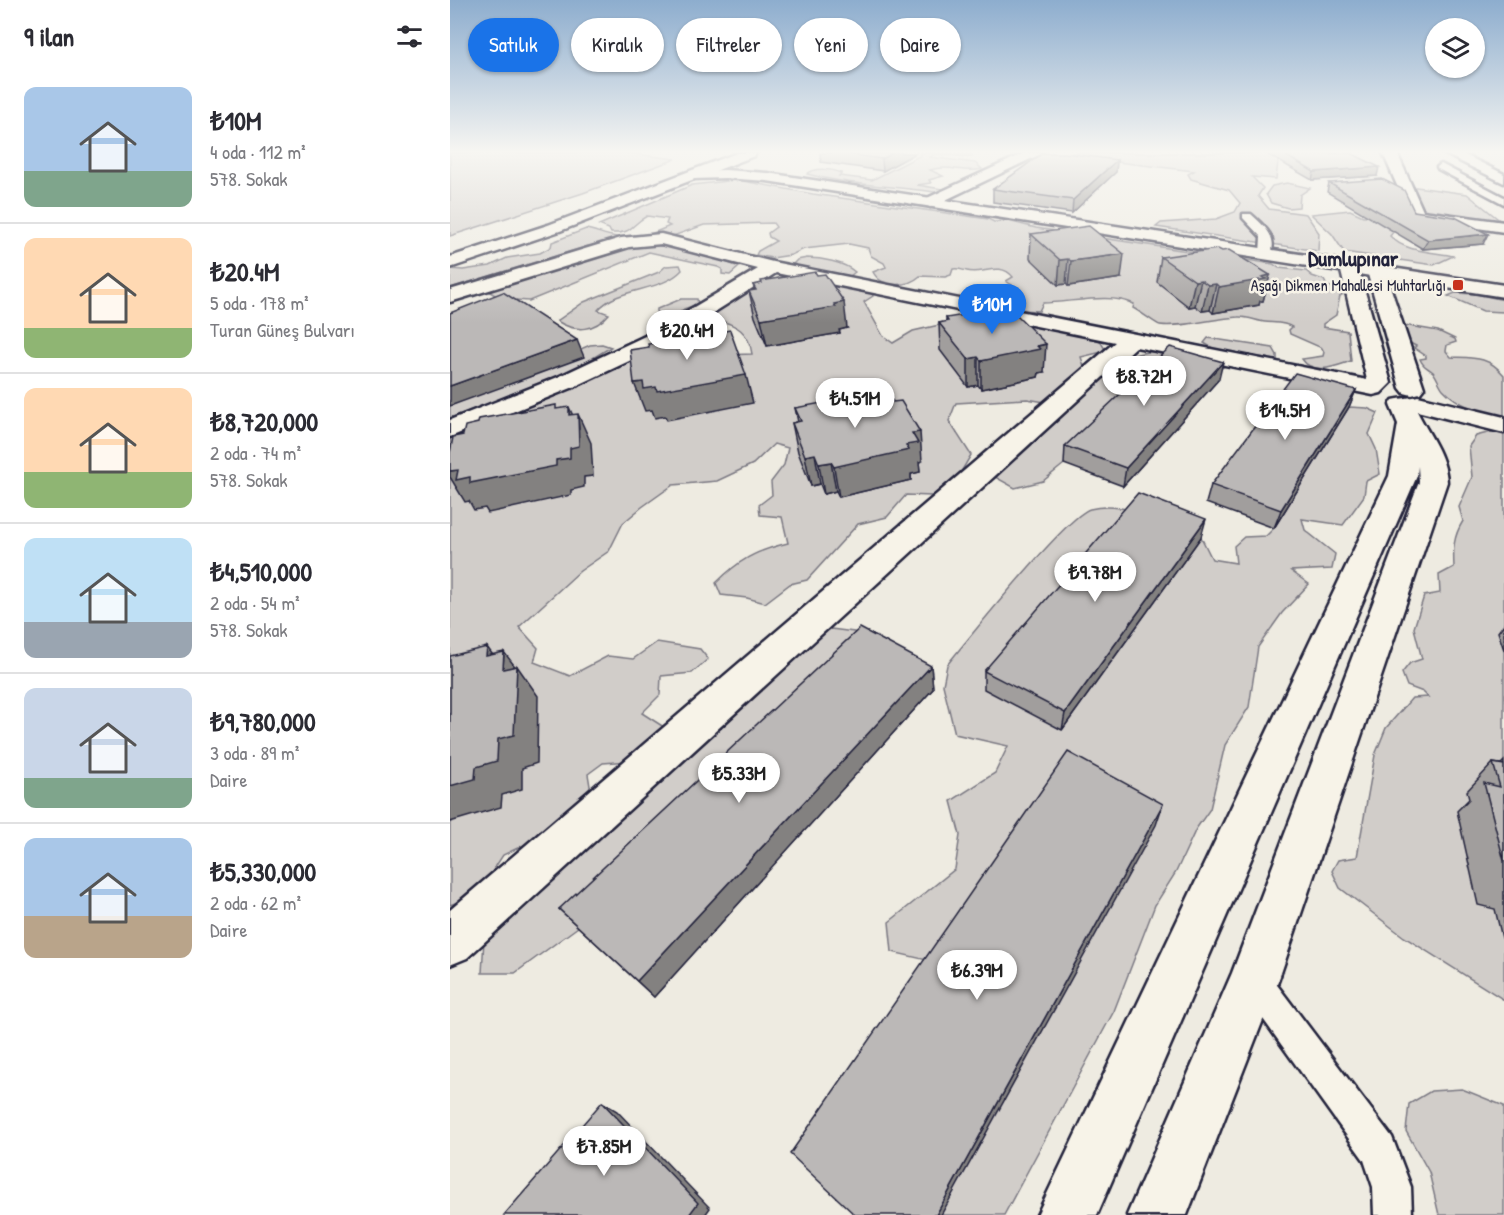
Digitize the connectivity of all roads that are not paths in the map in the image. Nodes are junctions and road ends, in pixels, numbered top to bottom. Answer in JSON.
{"nodes":[{"id":1,"x":560,"y":210,"type":"edge"},
{"id":2,"x":602,"y":210,"type":"edge"},
{"id":3,"x":980,"y":210,"type":"edge"},
{"id":4,"x":1415,"y":210,"type":"edge"},
{"id":5,"x":1247,"y":216,"type":"dead end"},
{"id":6,"x":1504,"y":227,"type":"edge"},
{"id":7,"x":450,"y":247,"type":"edge"},
{"id":8,"x":1266,"y":254,"type":"junction"},
{"id":9,"x":450,"y":263,"type":"edge"},
{"id":10,"x":773,"y":267,"type":"junction"},
{"id":11,"x":1349,"y":267,"type":"junction"},
{"id":12,"x":1376,"y":271,"type":"junction"},
{"id":13,"x":1504,"y":291,"type":"edge"},
{"id":14,"x":450,"y":296,"type":"edge"},
{"id":15,"x":1131,"y":340,"type":"junction"},
{"id":16,"x":1376,"y":386,"type":"junction"},
{"id":17,"x":1410,"y":405,"type":"junction"},
{"id":18,"x":1504,"y":425,"type":"edge"},
{"id":19,"x":450,"y":429,"type":"edge"},
{"id":20,"x":450,"y":941,"type":"edge"},
{"id":21,"x":1254,"y":979,"type":"junction"},
{"id":22,"x":1066,"y":1215,"type":"edge"},
{"id":23,"x":1157,"y":1215,"type":"edge"},
{"id":24,"x":1393,"y":1215,"type":"edge"}],
"edges":[{"from":1,"to":7,"type":"street"},
{"from":2,"to":9,"type":"street"},
{"from":3,"to":8,"type":"street"},
{"from":4,"to":6,"type":"street"},
{"from":5,"to":8,"type":"lane"},
{"from":8,"to":11,"type":"street"},
{"from":10,"to":14,"type":"street"},
{"from":10,"to":15,"type":"street"},
{"from":10,"to":19,"type":"street"},
{"from":11,"to":12,"type":"street"},
{"from":11,"to":16,"type":"street"},
{"from":12,"to":13,"type":"street"},
{"from":12,"to":17,"type":"street"},
{"from":15,"to":16,"type":"street"},
{"from":15,"to":20,"type":"street"},
{"from":16,"to":17,"type":"street"},
{"from":17,"to":18,"type":"street"},
{"from":17,"to":21,"type":"street"},
{"from":17,"to":22,"type":"street"},
{"from":21,"to":23,"type":"street"},
{"from":21,"to":24,"type":"lane"}]}
